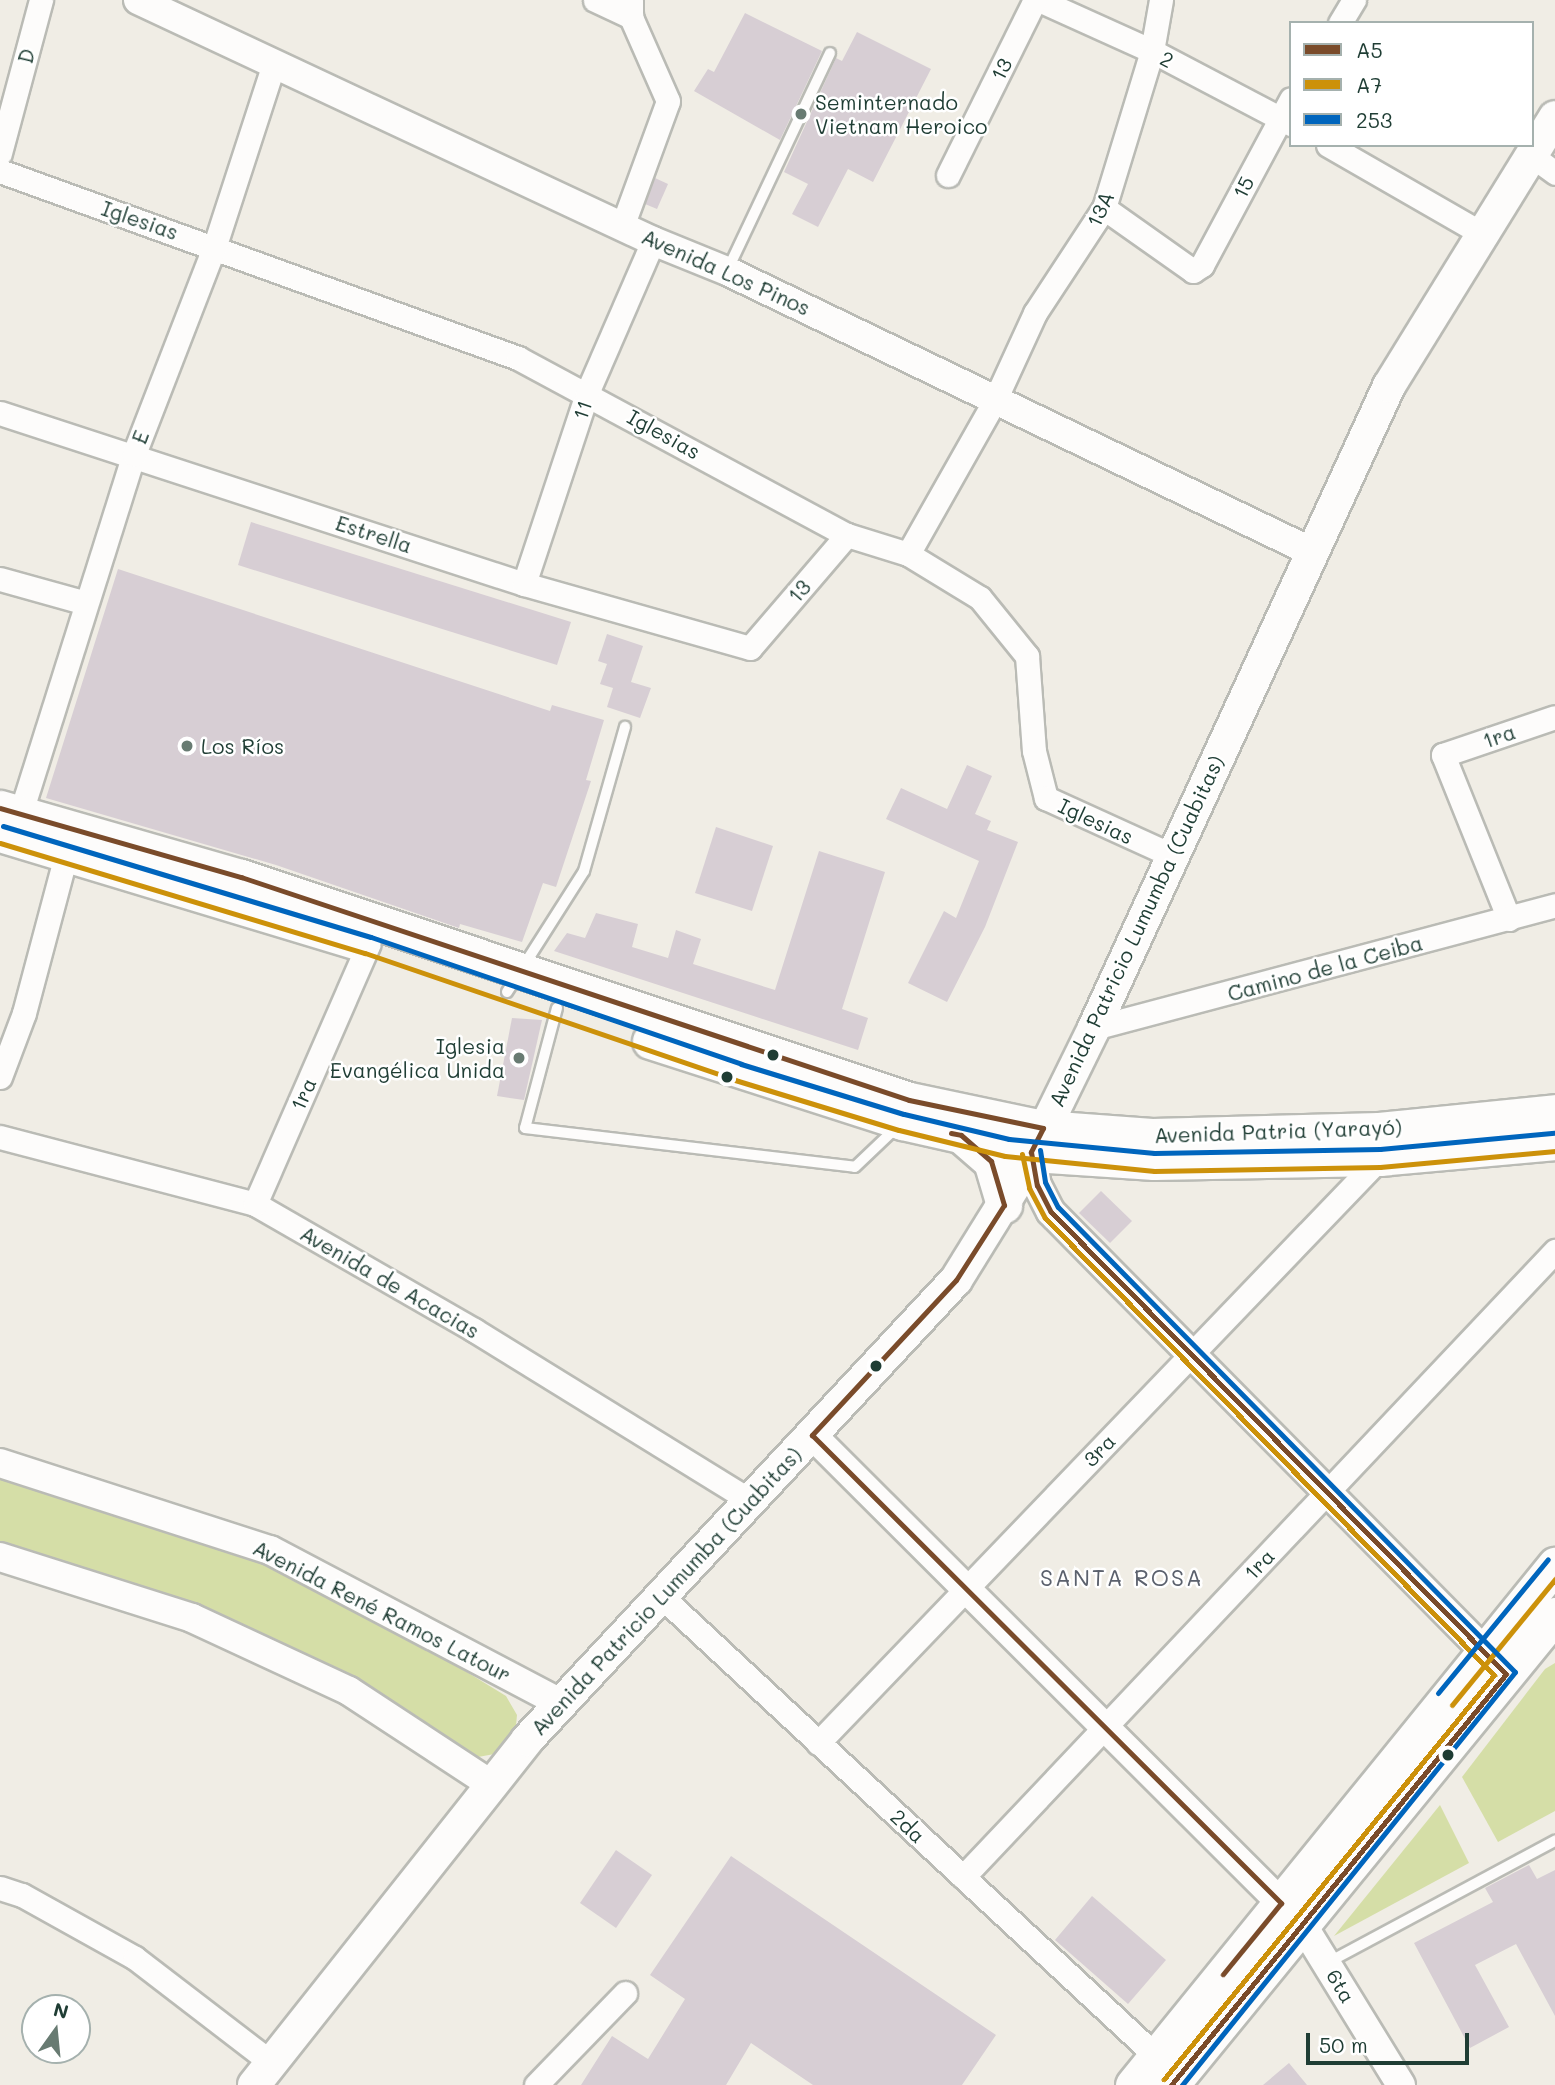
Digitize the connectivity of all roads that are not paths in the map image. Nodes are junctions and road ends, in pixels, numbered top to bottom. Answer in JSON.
{"nodes":[{"id":1,"x":41,"y":0,"type":"edge"},
{"id":2,"x":138,"y":0,"type":"edge"},
{"id":3,"x":595,"y":0,"type":"edge"},
{"id":4,"x":1037,"y":0,"type":"edge"},
{"id":5,"x":1161,"y":0,"type":"edge"},
{"id":6,"x":1354,"y":0,"type":"edge"},
{"id":7,"x":631,"y":8,"type":"edge"},
{"id":8,"x":1341,"y":21,"type":"edge"},
{"id":9,"x":1152,"y":51,"type":"junction"},
{"id":10,"x":830,"y":54,"type":"dead end"},
{"id":11,"x":273,"y":66,"type":"junction"},
{"id":12,"x":1287,"y":113,"type":"edge"},
{"id":13,"x":1555,"y":117,"type":"edge"},
{"id":14,"x":1331,"y":147,"type":"edge"},
{"id":15,"x":0,"y":153,"type":"edge"},
{"id":16,"x":1544,"y":164,"type":"edge"},
{"id":17,"x":0,"y":171,"type":"edge"},
{"id":18,"x":948,"y":175,"type":"dead end"},
{"id":19,"x":1104,"y":208,"type":"junction"},
{"id":20,"x":623,"y":224,"type":"junction"},
{"id":21,"x":1486,"y":236,"type":"junction"},
{"id":22,"x":653,"y":241,"type":"junction"},
{"id":23,"x":215,"y":245,"type":"junction"},
{"id":24,"x":727,"y":271,"type":"junction"},
{"id":25,"x":587,"y":393,"type":"junction"},
{"id":26,"x":995,"y":400,"type":"junction"},
{"id":27,"x":0,"y":414,"type":"edge"},
{"id":28,"x":134,"y":454,"type":"junction"},
{"id":29,"x":847,"y":535,"type":"junction"},
{"id":30,"x":1310,"y":551,"type":"junction"},
{"id":31,"x":908,"y":554,"type":"junction"},
{"id":32,"x":0,"y":579,"type":"edge"},
{"id":33,"x":524,"y":583,"type":"junction"},
{"id":34,"x":86,"y":603,"type":"junction"},
{"id":35,"x":750,"y":648,"type":"joint"},
{"id":36,"x":1555,"y":717,"type":"edge"},
{"id":37,"x":625,"y":727,"type":"dead end"},
{"id":38,"x":7,"y":818,"type":"edge"},
{"id":39,"x":67,"y":851,"type":"junction"},
{"id":40,"x":1173,"y":856,"type":"junction"},
{"id":41,"x":237,"y":890,"type":"junction"},
{"id":42,"x":1555,"y":905,"type":"edge"},
{"id":43,"x":1509,"y":919,"type":"junction"},
{"id":44,"x":368,"y":945,"type":"junction"},
{"id":45,"x":513,"y":982,"type":"junction"},
{"id":46,"x":556,"y":1008,"type":"junction"},
{"id":47,"x":1094,"y":1028,"type":"junction"},
{"id":48,"x":0,"y":1077,"type":"edge"},
{"id":49,"x":906,"y":1111,"type":"junction"},
{"id":50,"x":1555,"y":1112,"type":"edge"},
{"id":51,"x":961,"y":1135,"type":"junction"},
{"id":52,"x":0,"y":1137,"type":"edge"},
{"id":53,"x":1037,"y":1140,"type":"junction"},
{"id":54,"x":1555,"y":1142,"type":"edge"},
{"id":55,"x":1380,"y":1157,"type":"junction"},
{"id":56,"x":255,"y":1204,"type":"junction"},
{"id":57,"x":1004,"y":1205,"type":"junction"},
{"id":58,"x":1555,"y":1251,"type":"edge"},
{"id":59,"x":1191,"y":1354,"type":"junction"},
{"id":60,"x":812,"y":1435,"type":"junction"},
{"id":61,"x":0,"y":1464,"type":"edge"},
{"id":62,"x":1327,"y":1492,"type":"junction"},
{"id":63,"x":748,"y":1499,"type":"junction"},
{"id":64,"x":0,"y":1557,"type":"edge"},
{"id":65,"x":1555,"y":1565,"type":"edge"},
{"id":66,"x":966,"y":1589,"type":"junction"},
{"id":67,"x":661,"y":1596,"type":"junction"},
{"id":68,"x":1555,"y":1615,"type":"edge"},
{"id":69,"x":1542,"y":1646,"type":"edge"},
{"id":70,"x":1495,"y":1662,"type":"junction"},
{"id":71,"x":560,"y":1703,"type":"junction"},
{"id":72,"x":1105,"y":1727,"type":"junction"},
{"id":73,"x":818,"y":1743,"type":"junction"},
{"id":74,"x":492,"y":1784,"type":"junction"},
{"id":75,"x":1555,"y":1841,"type":"edge"},
{"id":76,"x":963,"y":1877,"type":"junction"},
{"id":77,"x":0,"y":1888,"type":"edge"},
{"id":78,"x":1292,"y":1914,"type":"junction"},
{"id":79,"x":1327,"y":1963,"type":"junction"},
{"id":80,"x":625,"y":1993,"type":"dead end"},
{"id":81,"x":1163,"y":2071,"type":"edge"},
{"id":82,"x":263,"y":2074,"type":"edge"},
{"id":83,"x":536,"y":2085,"type":"edge"},
{"id":84,"x":1133,"y":2085,"type":"edge"},
{"id":85,"x":1401,"y":2085,"type":"edge"}],
"edges":[{"from":1,"to":15,"type":"street","name":"D"},
{"from":2,"to":11,"type":"street","name":"Avenida Los Pinos"},
{"from":3,"to":7,"type":"street"},
{"from":4,"to":9,"type":"street","name":"2"},
{"from":4,"to":18,"type":"street","name":"13"},
{"from":5,"to":9,"type":"street","name":"13A"},
{"from":6,"to":8,"type":"street"},
{"from":7,"to":20,"type":"street"},
{"from":9,"to":12,"type":"street","name":"2"},
{"from":9,"to":19,"type":"street","name":"13A"},
{"from":10,"to":24,"type":"lane"},
{"from":11,"to":20,"type":"street","name":"Avenida Los Pinos"},
{"from":11,"to":23,"type":"street","name":"E"},
{"from":12,"to":19,"type":"street","name":"15"},
{"from":13,"to":16,"type":"main road","name":"Avenida Patricio Lumumba (Cuabitas)"},
{"from":14,"to":21,"type":"street"},
{"from":16,"to":21,"type":"main road","name":"Avenida Patricio Lumumba (Cuabitas)"},
{"from":17,"to":23,"type":"street","name":"Iglesias"},
{"from":19,"to":26,"type":"street","name":"13A"},
{"from":20,"to":22,"type":"street","name":"Avenida Los Pinos"},
{"from":21,"to":30,"type":"main road","name":"Avenida Patricio Lumumba (Cuabitas)"},
{"from":22,"to":24,"type":"street","name":"Avenida Los Pinos"},
{"from":22,"to":25,"type":"street","name":"11"},
{"from":23,"to":25,"type":"street","name":"Iglesias"},
{"from":23,"to":28,"type":"street","name":"E"},
{"from":24,"to":26,"type":"street","name":"Avenida Los Pinos"},
{"from":25,"to":29,"type":"street","name":"Iglesias"},
{"from":25,"to":33,"type":"street","name":"11"},
{"from":26,"to":30,"type":"street","name":"Avenida Los Pinos"},
{"from":26,"to":31,"type":"street"},
{"from":27,"to":28,"type":"street","name":"Estrella"},
{"from":28,"to":33,"type":"street","name":"Estrella"},
{"from":28,"to":34,"type":"street","name":"E"},
{"from":29,"to":31,"type":"street","name":"Iglesias"},
{"from":29,"to":35,"type":"street","name":"13"},
{"from":30,"to":40,"type":"main road","name":"Avenida Patricio Lumumba (Cuabitas)"},
{"from":31,"to":40,"type":"street","name":"Iglesias"},
{"from":32,"to":34,"type":"street"},
{"from":33,"to":35,"type":"street","name":"Estrella"},
{"from":34,"to":38,"type":"street","name":"E"},
{"from":36,"to":43,"type":"street","name":"1ra"},
{"from":37,"to":45,"type":"lane"},
{"from":38,"to":39,"type":"main road","name":"Avenida Patria (Yarayó)"},
{"from":38,"to":41,"type":"main road","name":"Avenida Patria (Yarayó)"},
{"from":39,"to":41,"type":"main road","name":"Avenida Patria (Yarayó)"},
{"from":39,"to":48,"type":"street"},
{"from":40,"to":47,"type":"main road","name":"Avenida Patricio Lumumba (Cuabitas)"},
{"from":41,"to":44,"type":"main road","name":"Avenida Patria (Yarayó)"},
{"from":41,"to":45,"type":"main road","name":"Avenida Patria (Yarayó)"},
{"from":42,"to":43,"type":"street","name":"Camino de la Ceiba"},
{"from":43,"to":47,"type":"street","name":"Camino de la Ceiba"},
{"from":44,"to":45,"type":"main road","name":"Avenida Patria (Yarayó)"},
{"from":44,"to":56,"type":"street","name":"1ra"},
{"from":45,"to":46,"type":"main road","name":"Avenida Patria (Yarayó)"},
{"from":45,"to":49,"type":"main road","name":"Avenida Patria (Yarayó)"},
{"from":46,"to":49,"type":"main road","name":"Avenida Patria (Yarayó)"},
{"from":46,"to":49,"type":"lane"},
{"from":47,"to":53,"type":"main road","name":"Avenida Patricio Lumumba (Cuabitas)"},
{"from":49,"to":51,"type":"main road","name":"Avenida Patria (Yarayó)"},
{"from":49,"to":53,"type":"main road","name":"Avenida Patria (Yarayó)"},
{"from":50,"to":53,"type":"main road","name":"Avenida Patria (Yarayó)"},
{"from":51,"to":53,"type":"main road","name":"Avenida Patria (Yarayó)"},
{"from":51,"to":57,"type":"main road"},
{"from":52,"to":56,"type":"street","name":"Avenida de Acacias"},
{"from":53,"to":55,"type":"main road","name":"Avenida Patria (Yarayó)"},
{"from":53,"to":57,"type":"main road","name":"Avenida Patricio Lumumba (Cuabitas)"},
{"from":53,"to":59,"type":"street"},
{"from":54,"to":55,"type":"main road","name":"Avenida Patria (Yarayó)"},
{"from":55,"to":59,"type":"street","name":"3ra"},
{"from":56,"to":63,"type":"street","name":"Avenida de Acacias"},
{"from":57,"to":60,"type":"main road","name":"Avenida Patricio Lumumba (Cuabitas)"},
{"from":58,"to":62,"type":"street","name":"1ra"},
{"from":59,"to":62,"type":"street"},
{"from":59,"to":66,"type":"street","name":"3ra"},
{"from":60,"to":63,"type":"main road","name":"Avenida Patricio Lumumba (Cuabitas)"},
{"from":60,"to":66,"type":"street","name":"6ta"},
{"from":61,"to":71,"type":"street","name":"Avenida René Ramos Latour"},
{"from":62,"to":70,"type":"street"},
{"from":62,"to":72,"type":"street","name":"1ra"},
{"from":63,"to":67,"type":"main road","name":"Avenida Patricio Lumumba (Cuabitas)"},
{"from":64,"to":74,"type":"street"},
{"from":65,"to":70,"type":"main road"},
{"from":66,"to":72,"type":"street","name":"6ta"},
{"from":66,"to":73,"type":"street","name":"3ra"},
{"from":67,"to":71,"type":"main road","name":"Avenida Patricio Lumumba (Cuabitas)"},
{"from":67,"to":73,"type":"street","name":"2da"},
{"from":68,"to":69,"type":"main road"},
{"from":69,"to":70,"type":"main road"},
{"from":70,"to":78,"type":"main road"},
{"from":71,"to":74,"type":"main road","name":"Avenida Patricio Lumumba (Cuabitas)"},
{"from":72,"to":76,"type":"street","name":"1ra"},
{"from":72,"to":78,"type":"street","name":"6ta"},
{"from":73,"to":76,"type":"street","name":"2da"},
{"from":74,"to":82,"type":"main road","name":"Avenida Patricio Lumumba (Cuabitas)"},
{"from":75,"to":79,"type":"lane"},
{"from":76,"to":81,"type":"street","name":"2da"},
{"from":77,"to":82,"type":"street"},
{"from":78,"to":79,"type":"street","name":"6ta"},
{"from":78,"to":81,"type":"main road"},
{"from":79,"to":85,"type":"street","name":"6ta"},
{"from":80,"to":83,"type":"street"},
{"from":81,"to":84,"type":"main road"}]}
